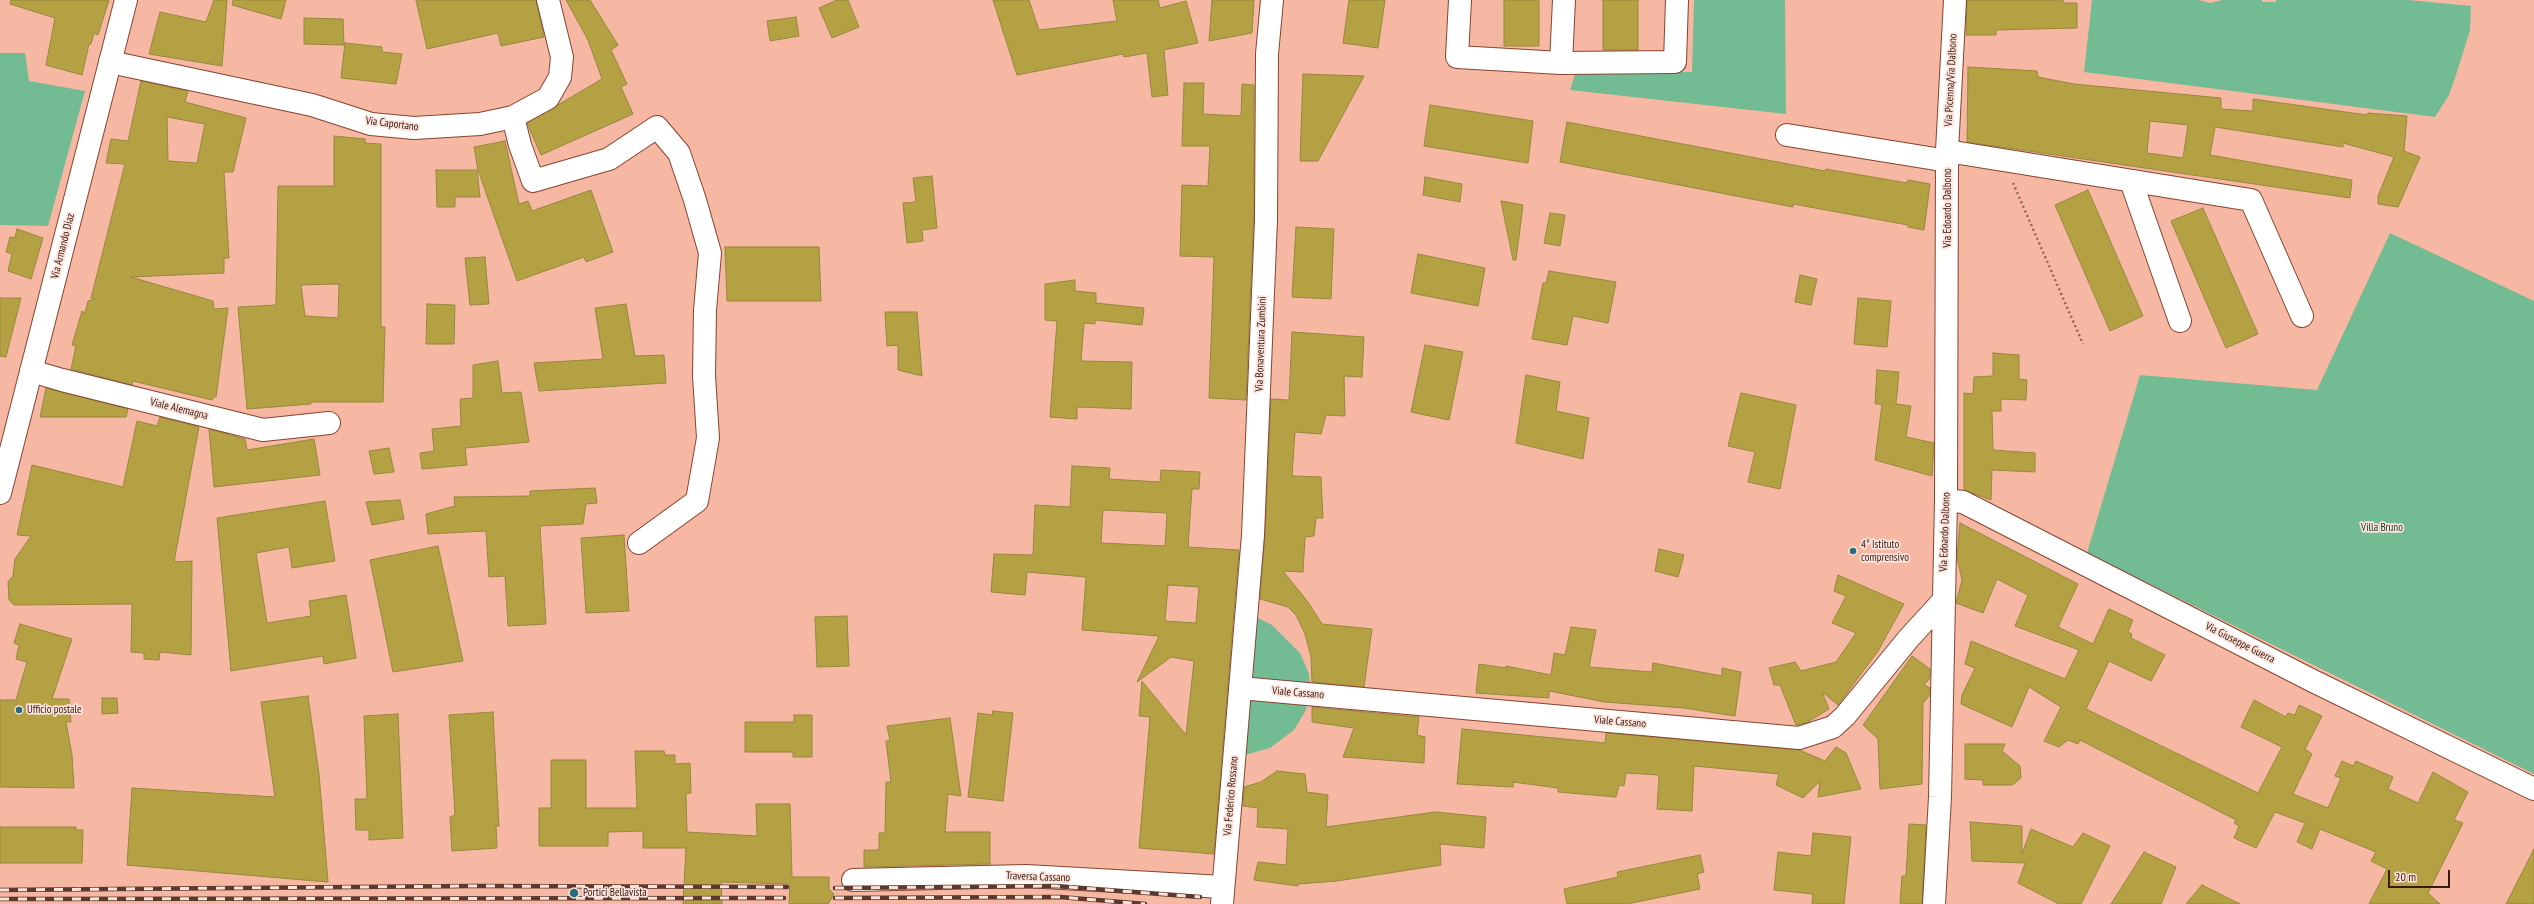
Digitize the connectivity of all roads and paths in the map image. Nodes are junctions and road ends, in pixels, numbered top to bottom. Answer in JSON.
{"nodes":[{"id":1,"x":126,"y":0,"type":"edge"},
{"id":2,"x":548,"y":0,"type":"edge"},
{"id":3,"x":1272,"y":0,"type":"edge"},
{"id":4,"x":1460,"y":0,"type":"edge"},
{"id":5,"x":1564,"y":0,"type":"edge"},
{"id":6,"x":1677,"y":0,"type":"edge"},
{"id":7,"x":1954,"y":0,"type":"edge"},
{"id":8,"x":110,"y":62,"type":"junction"},
{"id":9,"x":1561,"y":63,"type":"junction"},
{"id":10,"x":513,"y":117,"type":"junction"},
{"id":11,"x":1787,"y":135,"type":"dead end"},
{"id":12,"x":1948,"y":156,"type":"junction"},
{"id":13,"x":2003,"y":160,"type":"junction"},
{"id":14,"x":2131,"y":181,"type":"junction"},
{"id":15,"x":2302,"y":316,"type":"dead end"},
{"id":16,"x":2180,"y":321,"type":"dead end"},
{"id":17,"x":2083,"y":344,"type":"dead end"},
{"id":18,"x":31,"y":370,"type":"junction"},
{"id":19,"x":330,"y":423,"type":"dead end"},
{"id":20,"x":0,"y":493,"type":"edge"},
{"id":21,"x":1946,"y":500,"type":"junction"},
{"id":22,"x":639,"y":543,"type":"dead end"},
{"id":23,"x":1942,"y":602,"type":"junction"},
{"id":24,"x":1240,"y":688,"type":"junction"},
{"id":25,"x":2534,"y":789,"type":"edge"},
{"id":26,"x":853,"y":880,"type":"dead end"},
{"id":27,"x":1223,"y":896,"type":"edge"},
{"id":28,"x":1934,"y":904,"type":"edge"}],
"edges":[{"from":1,"to":8,"type":"street","name":"Via Armando Diaz"},
{"from":2,"to":10,"type":"street","name":"Via Caportano"},
{"from":3,"to":24,"type":"street","name":"Via Bonaventura Zumbini"},
{"from":4,"to":9,"type":"street"},
{"from":5,"to":9,"type":"street"},
{"from":6,"to":9,"type":"street"},
{"from":7,"to":12,"type":"street","name":"Via Picenna/Via Dalbono"},
{"from":8,"to":10,"type":"street","name":"Via Caportano"},
{"from":8,"to":18,"type":"street","name":"Via Armando Diaz"},
{"from":10,"to":22,"type":"street"},
{"from":11,"to":12,"type":"street"},
{"from":12,"to":13,"type":"street"},
{"from":12,"to":21,"type":"street","name":"Via Edoardo Dalbono"},
{"from":13,"to":14,"type":"street"},
{"from":13,"to":17,"type":"path"},
{"from":14,"to":15,"type":"street"},
{"from":14,"to":16,"type":"street"},
{"from":18,"to":19,"type":"street","name":"Viale Alemagna"},
{"from":18,"to":20,"type":"street","name":"Via Armando Diaz"},
{"from":21,"to":23,"type":"street","name":"Via Edoardo Dalbono"},
{"from":21,"to":25,"type":"street","name":"Via Giuseppe Guerra"},
{"from":23,"to":24,"type":"street","name":"Viale Cassano"},
{"from":23,"to":28,"type":"street","name":"Via Edoardo Dalbono"},
{"from":24,"to":27,"type":"street","name":"Via Federico Rossano"},
{"from":26,"to":27,"type":"street","name":"Traversa Cassano"}]}
